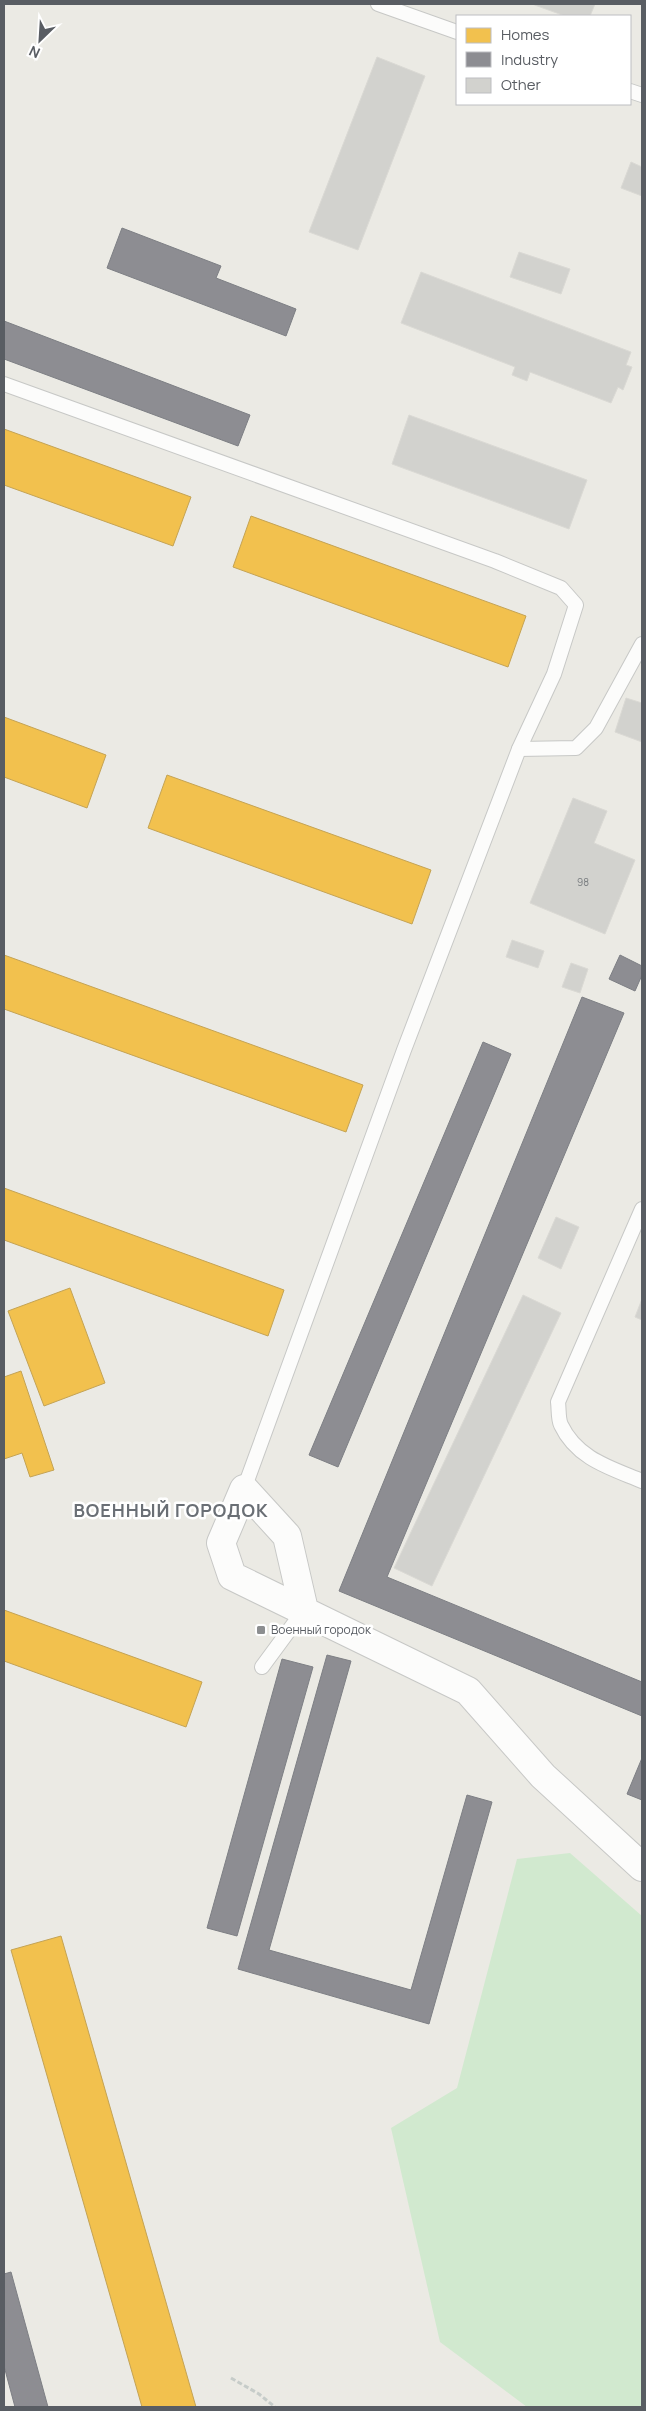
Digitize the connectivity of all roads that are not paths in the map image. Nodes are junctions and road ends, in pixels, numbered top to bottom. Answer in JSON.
{"nodes":[{"id":1,"x":378,"y":4,"type":"edge"},
{"id":2,"x":456,"y":32,"type":"edge"},
{"id":3,"x":4,"y":384,"type":"edge"},
{"id":4,"x":642,"y":644,"type":"edge"},
{"id":5,"x":519,"y":749,"type":"junction"},
{"id":6,"x":642,"y":1209,"type":"edge"},
{"id":7,"x":642,"y":1481,"type":"edge"},
{"id":8,"x":244,"y":1489,"type":"junction"},
{"id":9,"x":304,"y":1610,"type":"junction"},
{"id":10,"x":262,"y":1667,"type":"dead end"},
{"id":11,"x":642,"y":1867,"type":"edge"}],
"edges":[{"from":1,"to":2,"type":"lane"},
{"from":3,"to":5,"type":"lane"},
{"from":4,"to":5,"type":"lane"},
{"from":5,"to":8,"type":"lane"},
{"from":6,"to":7,"type":"lane"},
{"from":8,"to":9,"type":"street"},
{"from":8,"to":9,"type":"street"},
{"from":9,"to":10,"type":"lane"},
{"from":9,"to":11,"type":"street"}]}
